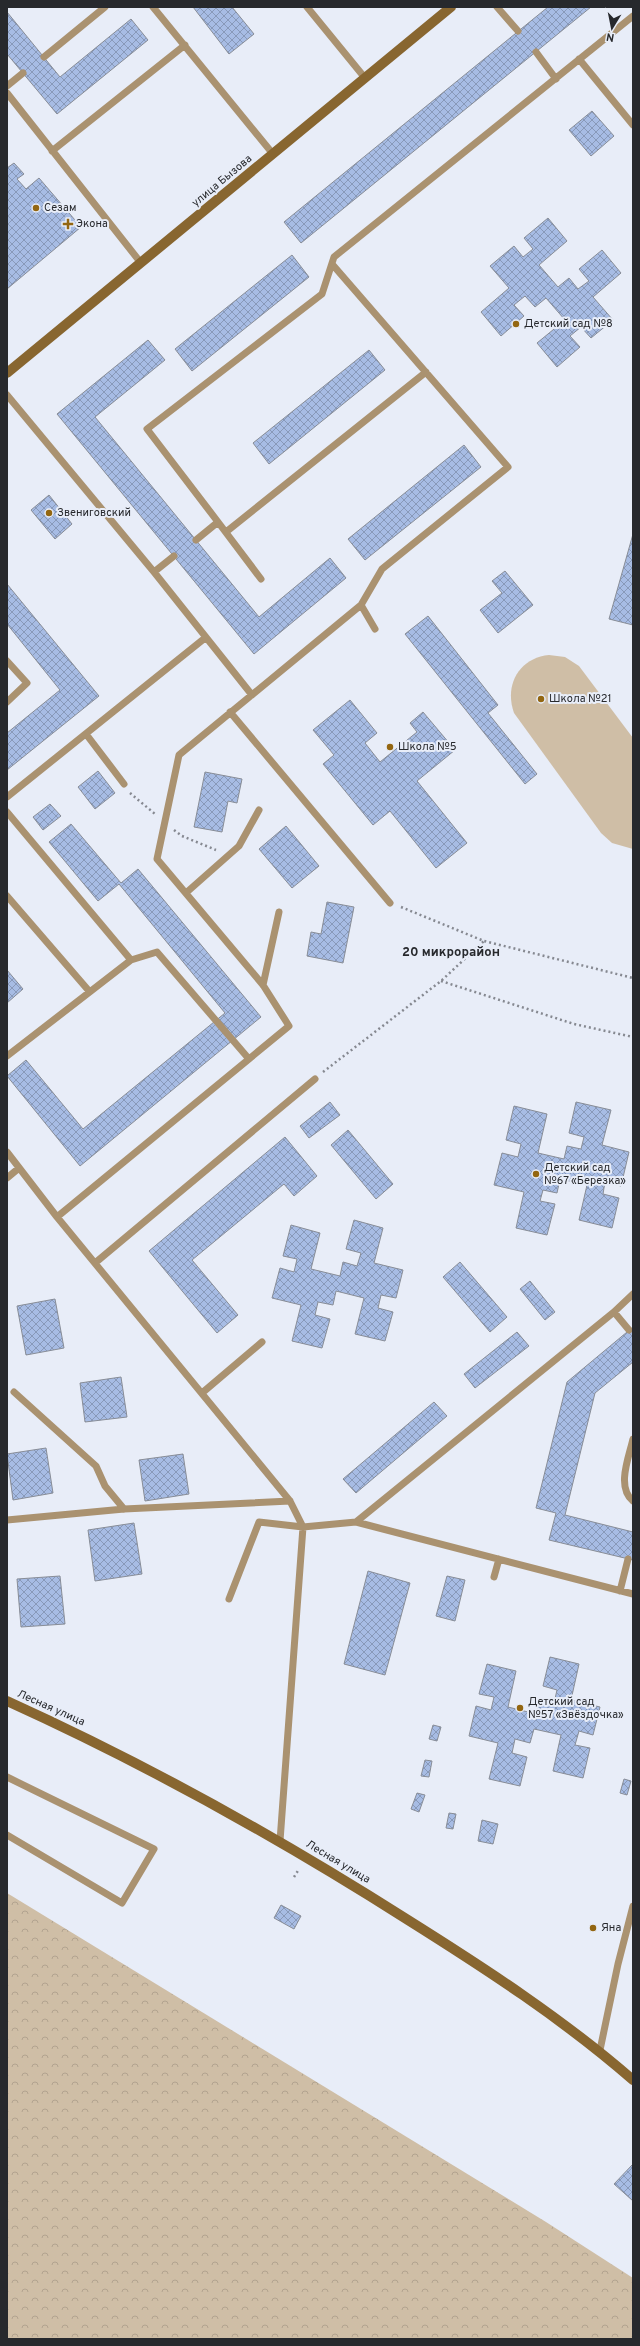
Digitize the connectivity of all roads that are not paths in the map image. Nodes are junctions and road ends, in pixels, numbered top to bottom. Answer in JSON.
{"nodes":[{"id":1,"x":105,"y":7,"type":"edge"},
{"id":2,"x":154,"y":7,"type":"edge"},
{"id":3,"x":307,"y":7,"type":"edge"},
{"id":4,"x":451,"y":7,"type":"edge"},
{"id":5,"x":497,"y":7,"type":"edge"},
{"id":6,"x":633,"y":16,"type":"edge"},
{"id":7,"x":518,"y":31,"type":"dead end"},
{"id":8,"x":185,"y":45,"type":"junction"},
{"id":9,"x":536,"y":52,"type":"dead end"},
{"id":10,"x":44,"y":57,"type":"dead end"},
{"id":11,"x":579,"y":59,"type":"junction"},
{"id":12,"x":23,"y":73,"type":"dead end"},
{"id":13,"x":365,"y":78,"type":"junction"},
{"id":14,"x":556,"y":78,"type":"junction"},
{"id":15,"x":7,"y":86,"type":"edge"},
{"id":16,"x":7,"y":93,"type":"edge"},
{"id":17,"x":633,"y":125,"type":"edge"},
{"id":18,"x":52,"y":151,"type":"junction"},
{"id":19,"x":273,"y":154,"type":"junction"},
{"id":20,"x":141,"y":263,"type":"junction"},
{"id":21,"x":332,"y":264,"type":"junction"},
{"id":22,"x":426,"y":372,"type":"junction"},
{"id":23,"x":7,"y":373,"type":"edge"},
{"id":24,"x":7,"y":395,"type":"edge"},
{"id":25,"x":218,"y":522,"type":"junction"},
{"id":26,"x":226,"y":532,"type":"junction"},
{"id":27,"x":196,"y":540,"type":"dead end"},
{"id":28,"x":174,"y":556,"type":"dead end"},
{"id":29,"x":154,"y":572,"type":"junction"},
{"id":30,"x":261,"y":579,"type":"dead end"},
{"id":31,"x":361,"y":605,"type":"junction"},
{"id":32,"x":375,"y":629,"type":"dead end"},
{"id":33,"x":206,"y":638,"type":"junction"},
{"id":34,"x":7,"y":661,"type":"edge"},
{"id":35,"x":252,"y":695,"type":"junction"},
{"id":36,"x":7,"y":702,"type":"edge"},
{"id":37,"x":230,"y":712,"type":"junction"},
{"id":38,"x":86,"y":734,"type":"junction"},
{"id":39,"x":124,"y":784,"type":"dead end"},
{"id":40,"x":7,"y":797,"type":"edge"},
{"id":41,"x":259,"y":810,"type":"dead end"},
{"id":42,"x":7,"y":812,"type":"edge"},
{"id":43,"x":187,"y":892,"type":"junction"},
{"id":44,"x":7,"y":896,"type":"edge"},
{"id":45,"x":390,"y":903,"type":"road end"},
{"id":46,"x":279,"y":912,"type":"dead end"},
{"id":47,"x":131,"y":960,"type":"junction"},
{"id":48,"x":263,"y":985,"type":"junction"},
{"id":49,"x":89,"y":991,"type":"junction"},
{"id":50,"x":7,"y":1056,"type":"edge"},
{"id":51,"x":249,"y":1059,"type":"junction"},
{"id":52,"x":315,"y":1079,"type":"road end"},
{"id":53,"x":7,"y":1152,"type":"edge"},
{"id":54,"x":19,"y":1168,"type":"junction"},
{"id":55,"x":7,"y":1178,"type":"edge"},
{"id":56,"x":57,"y":1217,"type":"junction"},
{"id":57,"x":95,"y":1263,"type":"junction"},
{"id":58,"x":633,"y":1294,"type":"edge"},
{"id":59,"x":614,"y":1312,"type":"junction"},
{"id":60,"x":630,"y":1330,"type":"dead end"},
{"id":61,"x":262,"y":1342,"type":"dead end"},
{"id":62,"x":14,"y":1392,"type":"dead end"},
{"id":63,"x":202,"y":1393,"type":"junction"},
{"id":64,"x":633,"y":1439,"type":"edge"},
{"id":65,"x":290,"y":1501,"type":"junction"},
{"id":66,"x":633,"y":1501,"type":"edge"},
{"id":67,"x":124,"y":1509,"type":"junction"},
{"id":68,"x":7,"y":1520,"type":"edge"},
{"id":69,"x":356,"y":1522,"type":"junction"},
{"id":70,"x":303,"y":1527,"type":"junction"},
{"id":71,"x":499,"y":1559,"type":"junction"},
{"id":72,"x":628,"y":1559,"type":"dead end"},
{"id":73,"x":494,"y":1577,"type":"dead end"},
{"id":74,"x":620,"y":1591,"type":"junction"},
{"id":75,"x":633,"y":1594,"type":"edge"},
{"id":76,"x":229,"y":1599,"type":"dead end"},
{"id":77,"x":7,"y":1701,"type":"edge"},
{"id":78,"x":7,"y":1777,"type":"edge"},
{"id":79,"x":7,"y":1835,"type":"edge"},
{"id":80,"x":280,"y":1841,"type":"junction"},
{"id":81,"x":633,"y":1906,"type":"edge"},
{"id":82,"x":600,"y":2050,"type":"junction"},
{"id":83,"x":633,"y":2080,"type":"edge"}],
"edges":[{"from":1,"to":10,"type":"lane"},
{"from":2,"to":8,"type":"lane"},
{"from":3,"to":13,"type":"lane"},
{"from":4,"to":13,"type":"main road","name":"улица Бызова"},
{"from":5,"to":7,"type":"lane"},
{"from":6,"to":11,"type":"lane"},
{"from":8,"to":18,"type":"lane"},
{"from":8,"to":19,"type":"lane"},
{"from":9,"to":14,"type":"lane"},
{"from":11,"to":14,"type":"lane"},
{"from":11,"to":17,"type":"lane"},
{"from":12,"to":15,"type":"lane"},
{"from":13,"to":19,"type":"main road","name":"улица Бызова"},
{"from":14,"to":21,"type":"lane"},
{"from":16,"to":18,"type":"lane"},
{"from":18,"to":20,"type":"lane"},
{"from":19,"to":20,"type":"main road","name":"улица Бызова"},
{"from":20,"to":23,"type":"main road","name":"улица Бызова"},
{"from":21,"to":22,"type":"lane"},
{"from":21,"to":25,"type":"lane"},
{"from":22,"to":26,"type":"lane"},
{"from":22,"to":31,"type":"lane"},
{"from":24,"to":29,"type":"lane"},
{"from":25,"to":26,"type":"lane"},
{"from":25,"to":27,"type":"lane"},
{"from":26,"to":30,"type":"lane"},
{"from":28,"to":29,"type":"lane"},
{"from":29,"to":33,"type":"lane"},
{"from":31,"to":32,"type":"lane"},
{"from":31,"to":35,"type":"lane"},
{"from":33,"to":35,"type":"lane"},
{"from":33,"to":38,"type":"lane"},
{"from":34,"to":36,"type":"lane"},
{"from":35,"to":37,"type":"lane"},
{"from":37,"to":43,"type":"lane"},
{"from":37,"to":45,"type":"lane"},
{"from":38,"to":39,"type":"lane"},
{"from":38,"to":40,"type":"lane"},
{"from":41,"to":43,"type":"lane"},
{"from":42,"to":47,"type":"lane"},
{"from":43,"to":48,"type":"lane"},
{"from":44,"to":49,"type":"lane"},
{"from":46,"to":48,"type":"lane"},
{"from":47,"to":49,"type":"lane"},
{"from":47,"to":51,"type":"lane"},
{"from":48,"to":51,"type":"lane"},
{"from":49,"to":50,"type":"lane"},
{"from":51,"to":56,"type":"lane"},
{"from":52,"to":57,"type":"lane"},
{"from":53,"to":54,"type":"lane"},
{"from":54,"to":55,"type":"lane"},
{"from":54,"to":56,"type":"lane"},
{"from":56,"to":57,"type":"lane"},
{"from":57,"to":63,"type":"lane"},
{"from":58,"to":59,"type":"lane"},
{"from":59,"to":60,"type":"lane"},
{"from":59,"to":69,"type":"lane"},
{"from":61,"to":63,"type":"lane"},
{"from":62,"to":67,"type":"lane"},
{"from":63,"to":65,"type":"lane"},
{"from":64,"to":66,"type":"lane"},
{"from":65,"to":67,"type":"lane"},
{"from":65,"to":70,"type":"lane"},
{"from":67,"to":68,"type":"lane"},
{"from":69,"to":70,"type":"lane"},
{"from":69,"to":71,"type":"lane"},
{"from":70,"to":76,"type":"lane"},
{"from":70,"to":80,"type":"lane"},
{"from":71,"to":73,"type":"lane"},
{"from":71,"to":74,"type":"lane"},
{"from":72,"to":74,"type":"lane"},
{"from":74,"to":75,"type":"lane"},
{"from":77,"to":80,"type":"main road","name":"Лесная улица"},
{"from":78,"to":79,"type":"lane"},
{"from":80,"to":82,"type":"main road","name":"Лесная улица"},
{"from":81,"to":82,"type":"lane"},
{"from":82,"to":83,"type":"main road","name":"Лесная улица"}]}
